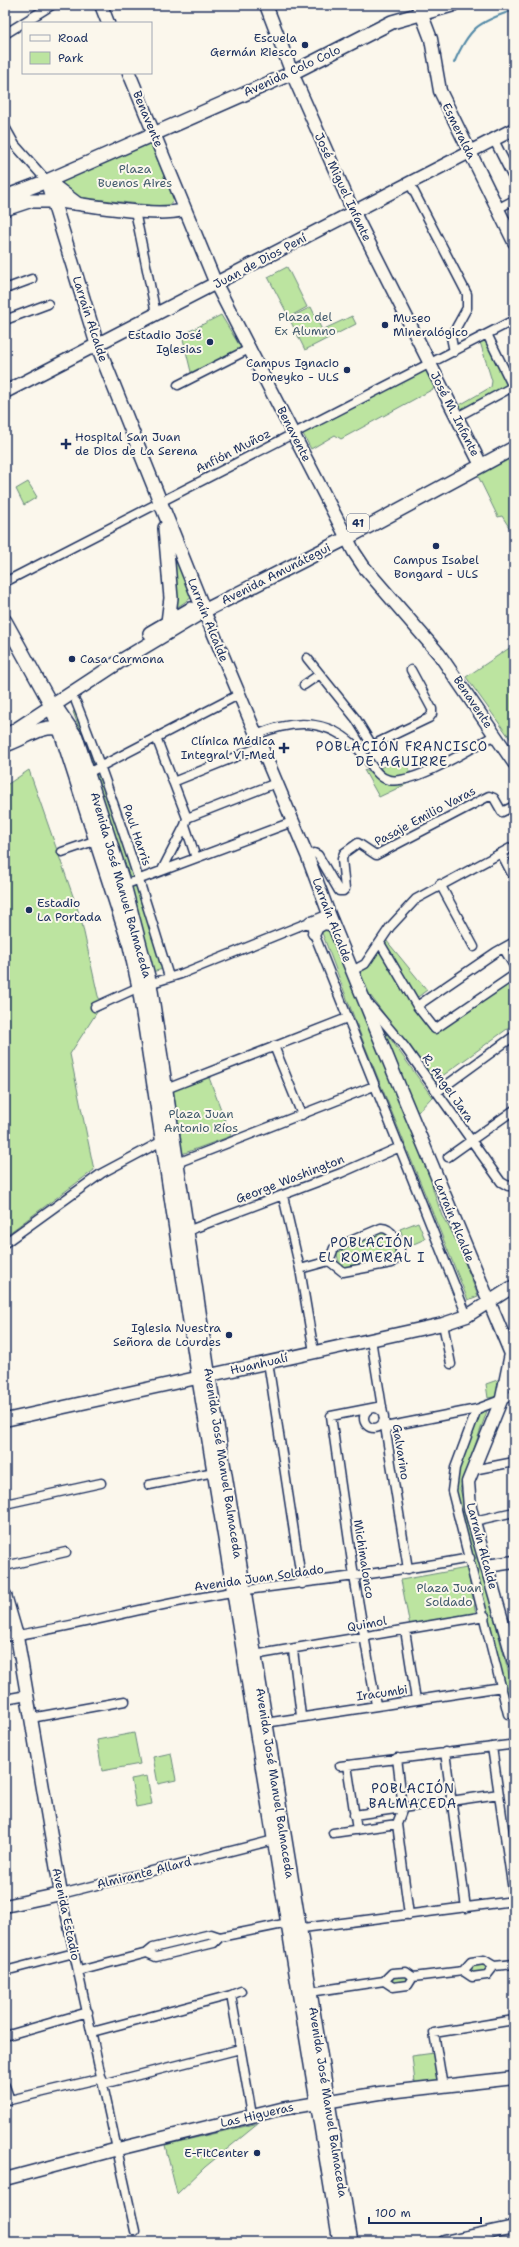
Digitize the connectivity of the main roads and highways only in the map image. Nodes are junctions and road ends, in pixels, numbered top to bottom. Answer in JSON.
{"nodes":[{"id":1,"x":101,"y":5,"type":"edge"},
{"id":2,"x":266,"y":5,"type":"edge"},
{"id":3,"x":452,"y":5,"type":"edge"},
{"id":4,"x":422,"y":8,"type":"edge"},
{"id":5,"x":108,"y":22,"type":"edge"},
{"id":6,"x":292,"y":73,"type":"junction"},
{"id":7,"x":129,"y":74,"type":"edge"},
{"id":8,"x":514,"y":129,"type":"edge"},
{"id":9,"x":154,"y":133,"type":"junction"},
{"id":10,"x":469,"y":152,"type":"junction"},
{"id":11,"x":47,"y":181,"type":"junction"},
{"id":12,"x":5,"y":197,"type":"edge"},
{"id":13,"x":52,"y":201,"type":"junction"},
{"id":14,"x":76,"y":203,"type":"junction"},
{"id":15,"x":5,"y":209,"type":"edge"},
{"id":16,"x":185,"y":210,"type":"junction"},
{"id":17,"x":353,"y":212,"type":"junction"},
{"id":18,"x":514,"y":242,"type":"edge"},
{"id":19,"x":216,"y":284,"type":"junction"},
{"id":20,"x":97,"y":344,"type":"junction"},
{"id":21,"x":430,"y":364,"type":"joint"},
{"id":22,"x":5,"y":392,"type":"edge"},
{"id":23,"x":514,"y":441,"type":"edge"},
{"id":24,"x":514,"y":448,"type":"edge"},
{"id":25,"x":480,"y":462,"type":"junction"},
{"id":26,"x":165,"y":516,"type":"junction"},
{"id":27,"x":346,"y":534,"type":"junction"},
{"id":28,"x":203,"y":607,"type":"junction"},
{"id":29,"x":5,"y":621,"type":"edge"},
{"id":30,"x":168,"y":622,"type":"junction"},
{"id":31,"x":75,"y":697,"type":"junction"},
{"id":32,"x":51,"y":704,"type":"junction"},
{"id":33,"x":5,"y":728,"type":"edge"},
{"id":34,"x":66,"y":728,"type":"junction"},
{"id":35,"x":5,"y":737,"type":"edge"},
{"id":36,"x":5,"y":745,"type":"edge"},
{"id":37,"x":514,"y":763,"type":"edge"},
{"id":38,"x":333,"y":925,"type":"junction"},
{"id":39,"x":314,"y":933,"type":"road end"},
{"id":40,"x":144,"y":986,"type":"junction"},
{"id":41,"x":514,"y":1286,"type":"edge"},
{"id":42,"x":489,"y":1304,"type":"junction"},
{"id":43,"x":513,"y":1358,"type":"edge"},
{"id":44,"x":203,"y":1376,"type":"junction"},
{"id":45,"x":508,"y":1397,"type":"edge"},
{"id":46,"x":5,"y":1420,"type":"edge"},
{"id":47,"x":514,"y":1562,"type":"edge"},
{"id":48,"x":487,"y":1566,"type":"junction"},
{"id":49,"x":239,"y":1591,"type":"junction"},
{"id":50,"x":5,"y":1595,"type":"edge"},
{"id":51,"x":514,"y":1662,"type":"edge"},
{"id":52,"x":279,"y":1839,"type":"junction"},
{"id":53,"x":61,"y":1894,"type":"joint"},
{"id":54,"x":5,"y":1906,"type":"edge"},
{"id":55,"x":292,"y":1927,"type":"junction"},
{"id":56,"x":514,"y":2078,"type":"edge"},
{"id":57,"x":322,"y":2101,"type":"junction"},
{"id":58,"x":5,"y":2179,"type":"edge"},
{"id":59,"x":514,"y":2227,"type":"edge"},
{"id":60,"x":341,"y":2242,"type":"edge"},
{"id":61,"x":351,"y":2242,"type":"edge"},
{"id":62,"x":444,"y":2242,"type":"edge"}],
"edges":[{"from":1,"to":5,"type":"main road"},
{"from":2,"to":6,"type":"main road","name":"José Miguel Infante"},
{"from":3,"to":4,"type":"main road","name":"Avenida Colo Colo"},
{"from":4,"to":6,"type":"main road","name":"Avenida Colo Colo"},
{"from":4,"to":10,"type":"main road","name":"Esmeralda"},
{"from":6,"to":9,"type":"main road","name":"Avenida Colo Colo"},
{"from":6,"to":17,"type":"main road","name":"José Miguel Infante"},
{"from":7,"to":9,"type":"main road","name":"Benavente"},
{"from":8,"to":10,"type":"main road","name":"Juan de Dios Pení"},
{"from":9,"to":11,"type":"main road","name":"Avenida Colo Colo"},
{"from":9,"to":16,"type":"main road","name":"Benavente"},
{"from":10,"to":17,"type":"main road","name":"Juan de Dios Pení"},
{"from":10,"to":18,"type":"main road","name":"Esmeralda"},
{"from":11,"to":12,"type":"main road","name":"Avenida Colo Colo"},
{"from":11,"to":13,"type":"main road","name":"Larraín Alcalde"},
{"from":11,"to":14,"type":"main road"},
{"from":13,"to":14,"type":"main road"},
{"from":13,"to":15,"type":"main road"},
{"from":13,"to":20,"type":"main road","name":"Larraín Alcalde"},
{"from":14,"to":16,"type":"main road"},
{"from":16,"to":19,"type":"main road","name":"Benavente"},
{"from":17,"to":19,"type":"main road","name":"Juan de Dios Pení"},
{"from":17,"to":21,"type":"main road","name":"José Miguel Infante"},
{"from":19,"to":20,"type":"main road","name":"Juan de Dios Pení"},
{"from":19,"to":27,"type":"main road","name":"Benavente"},
{"from":20,"to":22,"type":"main road","name":"Juan de Dios Pení"},
{"from":20,"to":26,"type":"main road","name":"Larraín Alcalde"},
{"from":21,"to":25,"type":"main road","name":"José M. Infante"},
{"from":23,"to":25,"type":"main road","name":"Avenida Amunátegui","number":"41"},
{"from":24,"to":25,"type":"main road","name":"Avenida Amunátegui","number":"41"},
{"from":25,"to":27,"type":"main road","name":"Avenida Amunátegui","number":"41"},
{"from":26,"to":28,"type":"main road","name":"Larraín Alcalde"},
{"from":26,"to":30,"type":"main road"},
{"from":27,"to":28,"type":"main road","name":"Avenida Amunátegui","number":"41"},
{"from":27,"to":37,"type":"main road","name":"Benavente"},
{"from":28,"to":30,"type":"main road","name":"Avenida Amunátegui","number":"41"},
{"from":28,"to":31,"type":"main road","name":"Avenida Amunátegui","number":"41"},
{"from":28,"to":38,"type":"main road","name":"Larraín Alcalde"},
{"from":29,"to":32,"type":"main road","name":"Avenida José Manuel Balmaceda"},
{"from":30,"to":32,"type":"main road","name":"Avenida Amunátegui","number":"41"},
{"from":31,"to":32,"type":"main road","name":"Avenida Amunátegui","number":"41"},
{"from":31,"to":34,"type":"main road"},
{"from":32,"to":33,"type":"main road","name":"Avenida Amunátegui","number":"41"},
{"from":32,"to":34,"type":"main road","name":"Avenida José Manuel Balmaceda"},
{"from":32,"to":35,"type":"main road","name":"Avenida Amunátegui","number":"41"},
{"from":34,"to":36,"type":"main road"},
{"from":34,"to":40,"type":"main road","name":"Avenida José Manuel Balmaceda"},
{"from":34,"to":40,"type":"main road","name":"Avenida José Manuel Balmaceda"},
{"from":38,"to":39,"type":"main road"},
{"from":38,"to":42,"type":"main road","name":"Larraín Alcalde"},
{"from":40,"to":44,"type":"main road","name":"Avenida José Manuel Balmaceda"},
{"from":40,"to":44,"type":"main road","name":"Avenida José Manuel Balmaceda"},
{"from":41,"to":42,"type":"main road","name":"Huanhualí"},
{"from":42,"to":43,"type":"main road","name":"Larraín Alcalde"},
{"from":42,"to":44,"type":"main road","name":"Huanhualí"},
{"from":43,"to":45,"type":"main road","name":"Larraín Alcalde"},
{"from":44,"to":46,"type":"main road","name":"Huanhualí"},
{"from":44,"to":49,"type":"main road","name":"Avenida José Manuel Balmaceda"},
{"from":45,"to":48,"type":"main road","name":"Larraín Alcalde"},
{"from":47,"to":48,"type":"main road"},
{"from":48,"to":51,"type":"main road","name":"Larraín Alcalde"},
{"from":49,"to":52,"type":"main road","name":"Avenida José Manuel Balmaceda"},
{"from":49,"to":52,"type":"main road","name":"Avenida José Manuel Balmaceda"},
{"from":50,"to":53,"type":"main road","name":"Avenida Estadio"},
{"from":52,"to":55,"type":"main road","name":"Avenida José Manuel Balmaceda"},
{"from":53,"to":54,"type":"main road","name":"Almirante Allard"},
{"from":55,"to":57,"type":"main road","name":"Avenida José Manuel Balmaceda"},
{"from":55,"to":57,"type":"main road","name":"Avenida José Manuel Balmaceda"},
{"from":56,"to":57,"type":"main road","name":"Las Higueras"},
{"from":57,"to":58,"type":"main road","name":"Las Higueras"},
{"from":57,"to":60,"type":"main road","name":"Avenida José Manuel Balmaceda"},
{"from":57,"to":61,"type":"main road","name":"Avenida José Manuel Balmaceda"},
{"from":59,"to":62,"type":"main road"}]}
